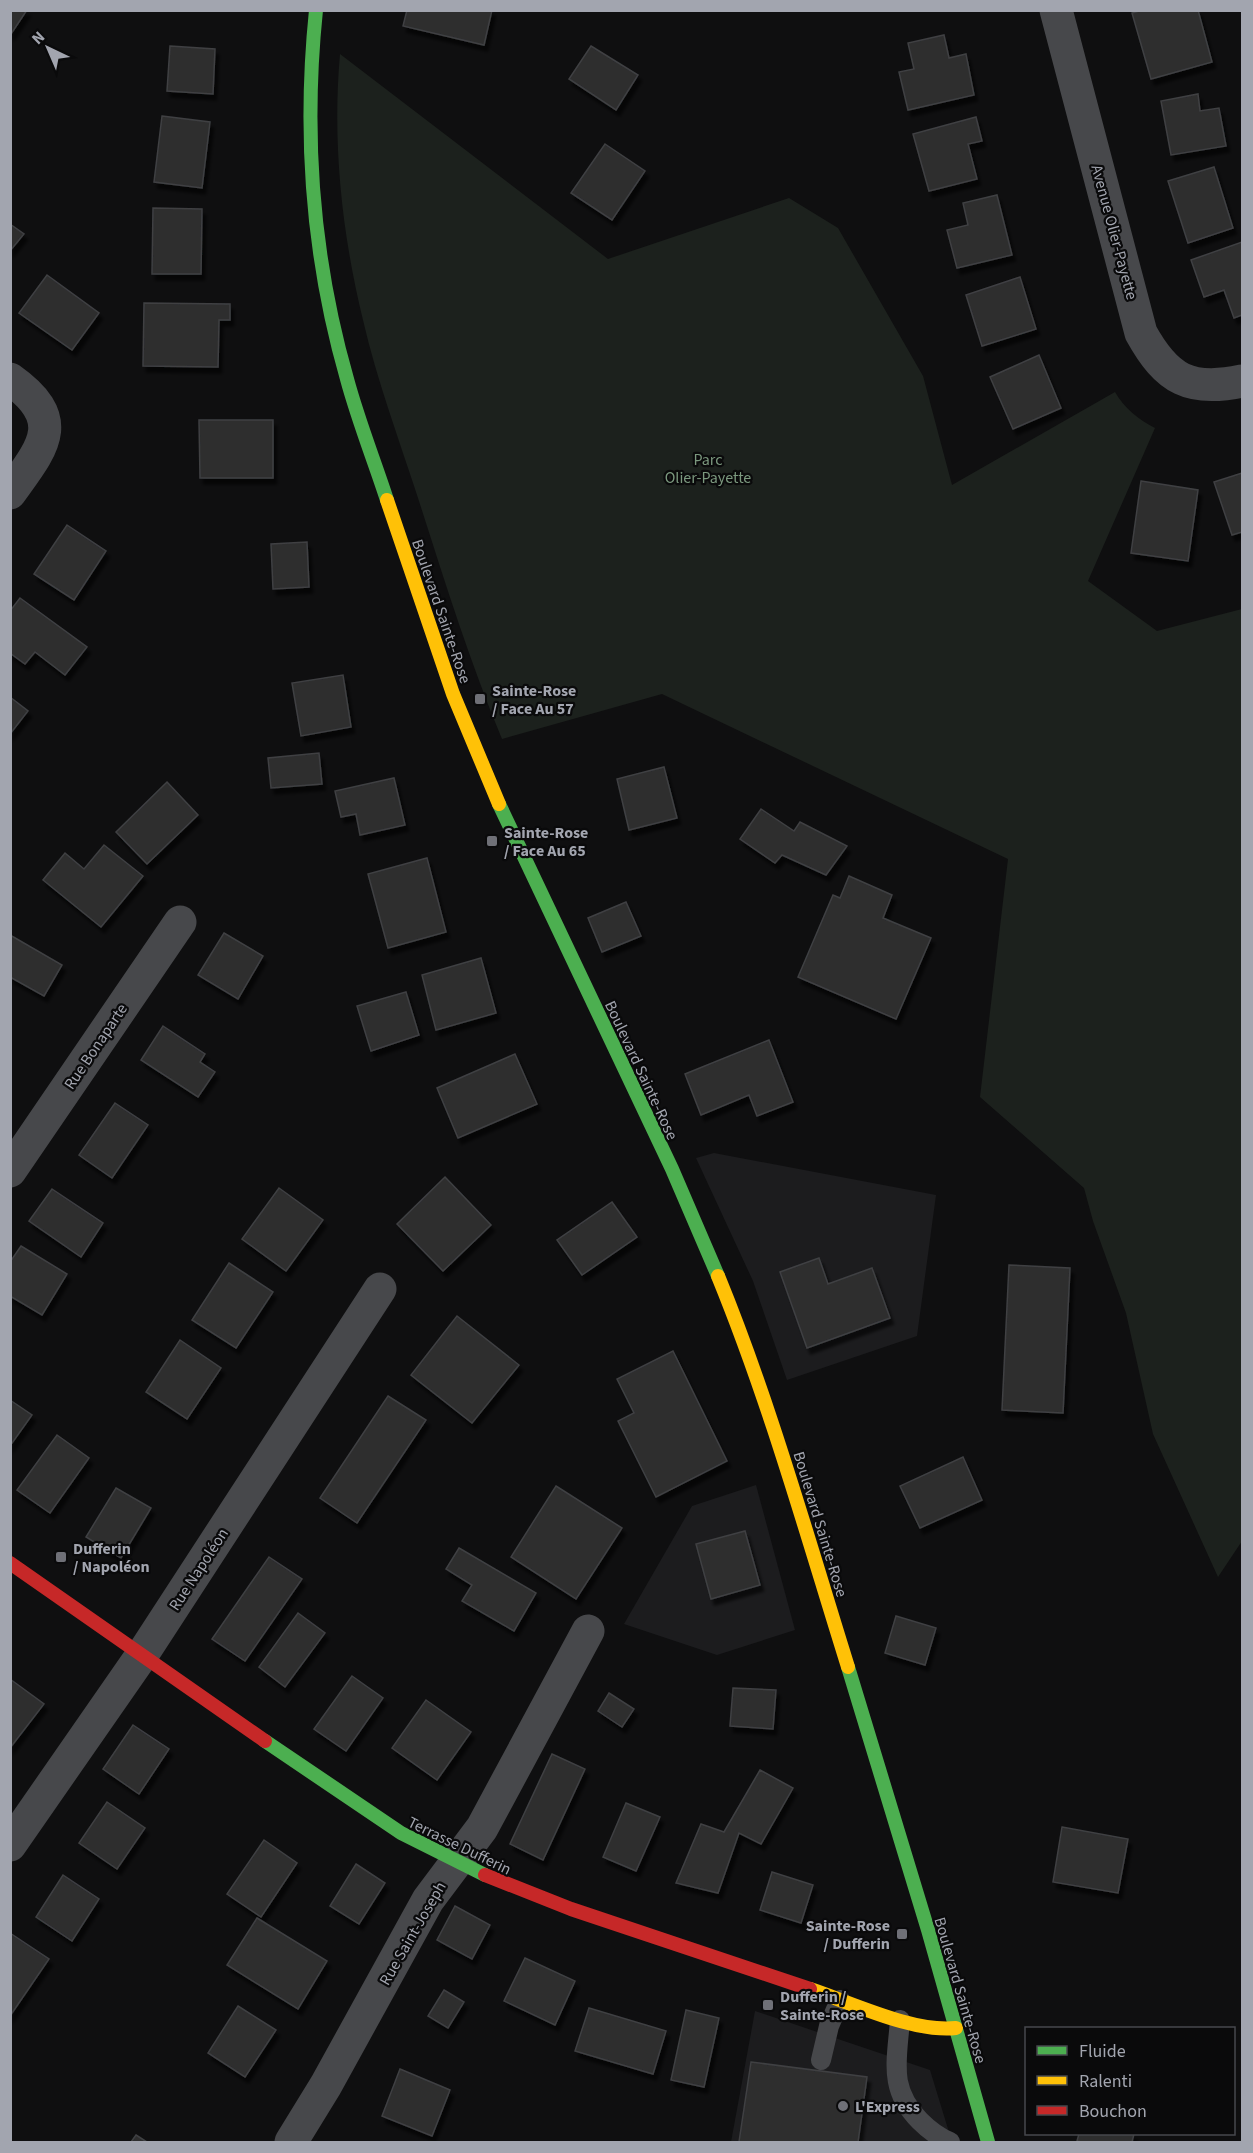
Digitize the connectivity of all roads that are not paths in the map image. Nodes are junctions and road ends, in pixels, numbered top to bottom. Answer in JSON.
{"nodes":[{"id":1,"x":316,"y":10,"type":"edge"},
{"id":2,"x":1056,"y":10,"type":"edge"},
{"id":3,"x":10,"y":379,"type":"edge"},
{"id":4,"x":1242,"y":381,"type":"edge"},
{"id":5,"x":10,"y":494,"type":"edge"},
{"id":6,"x":180,"y":922,"type":"dead end"},
{"id":7,"x":10,"y":1171,"type":"edge"},
{"id":8,"x":380,"y":1289,"type":"dead end"},
{"id":9,"x":10,"y":1563,"type":"edge"},
{"id":10,"x":588,"y":1631,"type":"dead end"},
{"id":11,"x":142,"y":1654,"type":"junction"},
{"id":12,"x":10,"y":1845,"type":"edge"},
{"id":13,"x":455,"y":1863,"type":"junction"},
{"id":14,"x":840,"y":2000,"type":"junction"},
{"id":15,"x":900,"y":2020,"type":"junction"},
{"id":16,"x":956,"y":2028,"type":"junction"},
{"id":17,"x":821,"y":2060,"type":"dead end"},
{"id":18,"x":983,"y":2141,"type":"edge"},
{"id":19,"x":291,"y":2142,"type":"edge"},
{"id":20,"x":950,"y":2142,"type":"edge"}],
"edges":[{"from":1,"to":16,"type":"street","name":"Boulevard Sainte-Rose"},
{"from":2,"to":4,"type":"street","name":"Avenue Olier-Payette"},
{"from":3,"to":5,"type":"street"},
{"from":6,"to":7,"type":"street","name":"Rue Bonaparte"},
{"from":8,"to":11,"type":"street","name":"Rue Napoléon"},
{"from":9,"to":11,"type":"street","name":"Terrasse Dufferin"},
{"from":10,"to":13,"type":"street","name":"Rue Saint-Joseph"},
{"from":11,"to":12,"type":"street","name":"Rue Napoléon"},
{"from":11,"to":13,"type":"street","name":"Terrasse Dufferin"},
{"from":13,"to":14,"type":"street","name":"Terrasse Dufferin"},
{"from":13,"to":19,"type":"street","name":"Rue Saint-Joseph"},
{"from":14,"to":15,"type":"street","name":"Terrasse Dufferin"},
{"from":14,"to":17,"type":"lane"},
{"from":15,"to":16,"type":"street","name":"Terrasse Dufferin"},
{"from":15,"to":20,"type":"lane"},
{"from":16,"to":18,"type":"street","name":"Boulevard Sainte-Rose"}]}
